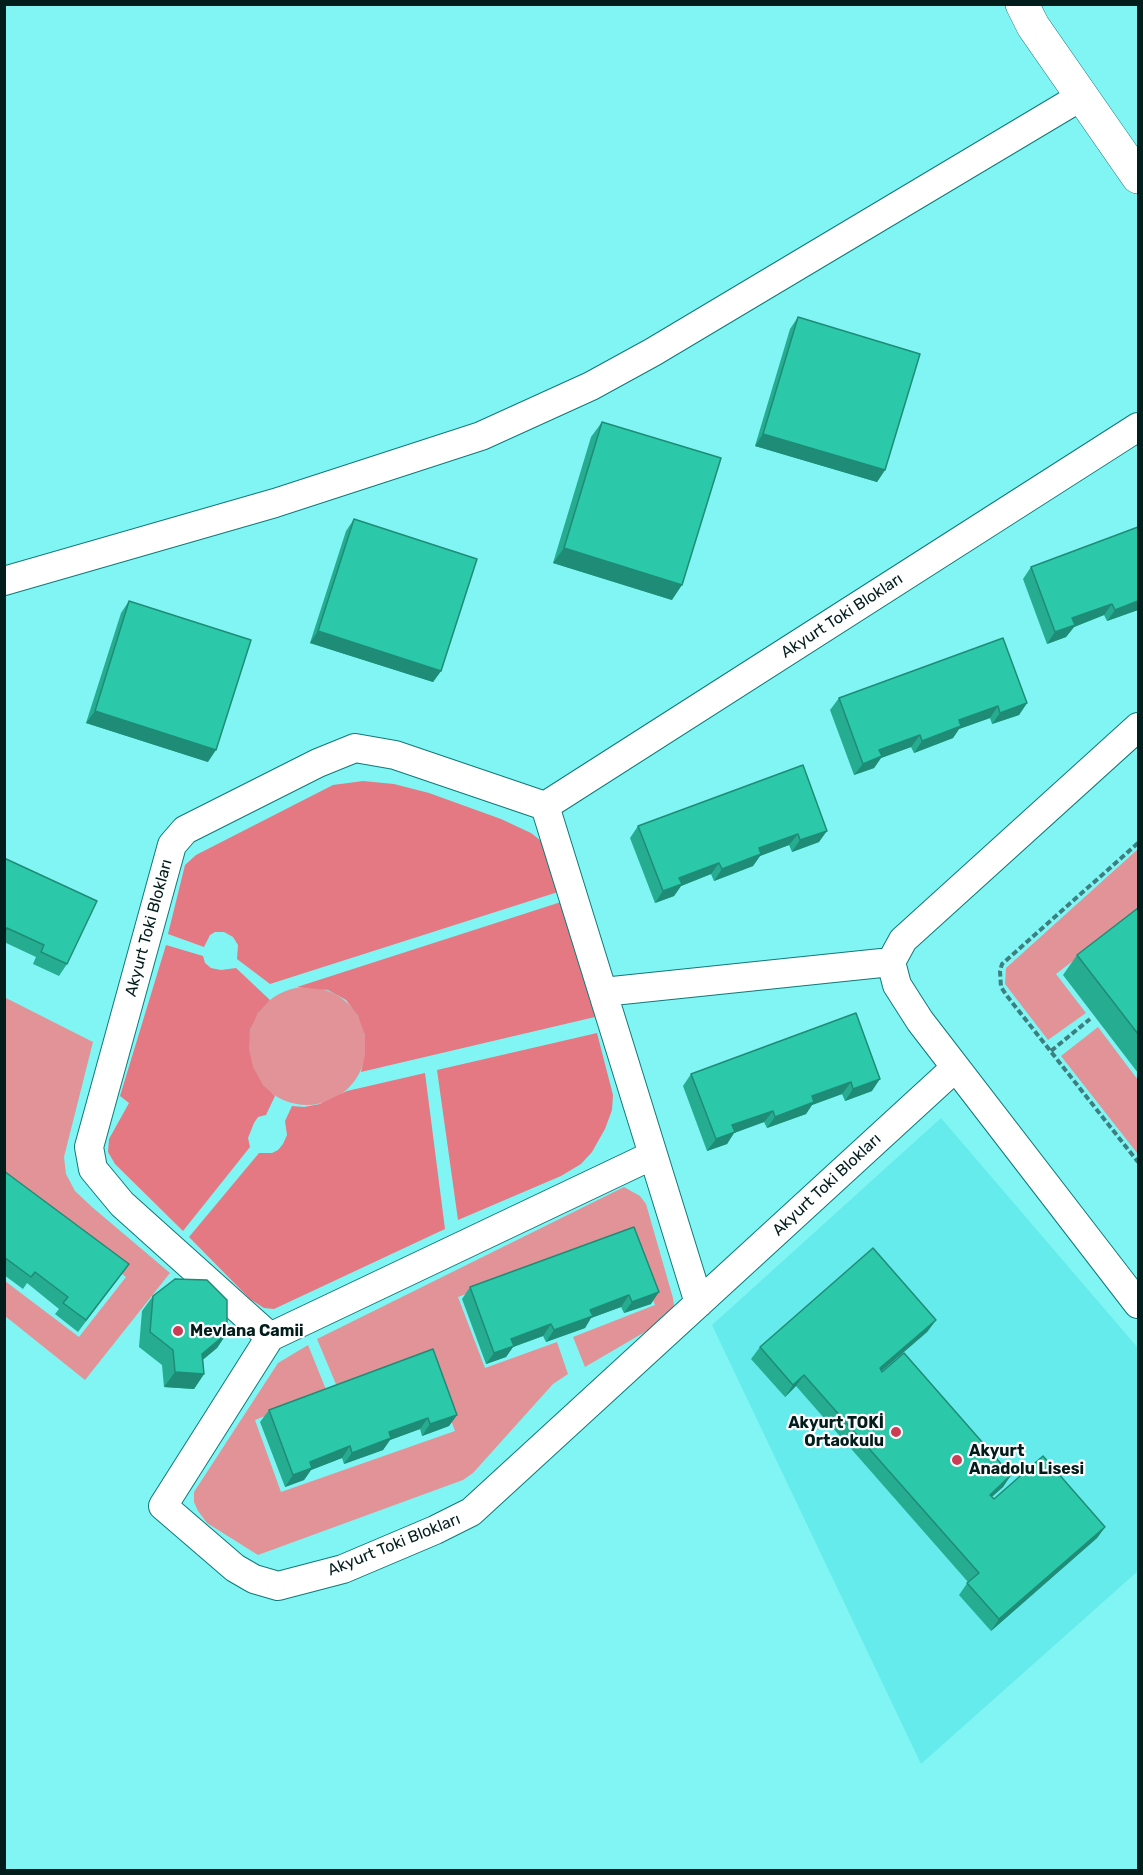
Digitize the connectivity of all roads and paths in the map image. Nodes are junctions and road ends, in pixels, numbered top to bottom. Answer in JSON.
{"nodes":[{"id":1,"x":1022,"y":12,"type":"edge"},
{"id":2,"x":1082,"y":96,"type":"junction"},
{"id":3,"x":1138,"y":177,"type":"edge"},
{"id":4,"x":1138,"y":427,"type":"edge"},
{"id":5,"x":4,"y":580,"type":"edge"},
{"id":6,"x":1138,"y":727,"type":"edge"},
{"id":7,"x":545,"y":806,"type":"junction"},
{"id":8,"x":1138,"y":843,"type":"edge"},
{"id":9,"x":891,"y":962,"type":"junction"},
{"id":10,"x":603,"y":992,"type":"junction"},
{"id":11,"x":1090,"y":1019,"type":"dead end"},
{"id":12,"x":1051,"y":1051,"type":"junction"},
{"id":13,"x":955,"y":1068,"type":"junction"},
{"id":14,"x":653,"y":1155,"type":"junction"},
{"id":15,"x":1138,"y":1159,"type":"edge"},
{"id":16,"x":699,"y":1303,"type":"junction"},
{"id":17,"x":1138,"y":1304,"type":"edge"},
{"id":18,"x":270,"y":1337,"type":"junction"}],
"edges":[{"from":1,"to":2,"type":"street"},
{"from":2,"to":3,"type":"street"},
{"from":2,"to":5,"type":"street"},
{"from":4,"to":7,"type":"street","name":"Akyurt Toki Blokları"},
{"from":6,"to":9,"type":"street"},
{"from":7,"to":10,"type":"street"},
{"from":7,"to":18,"type":"street","name":"Akyurt Toki Blokları"},
{"from":8,"to":12,"type":"path"},
{"from":9,"to":10,"type":"street"},
{"from":9,"to":13,"type":"street"},
{"from":10,"to":14,"type":"street"},
{"from":11,"to":12,"type":"path"},
{"from":12,"to":15,"type":"path"},
{"from":13,"to":16,"type":"street","name":"Akyurt Toki Blokları"},
{"from":13,"to":17,"type":"street"},
{"from":14,"to":16,"type":"street"},
{"from":14,"to":18,"type":"street"},
{"from":16,"to":18,"type":"street","name":"Akyurt Toki Blokları"}]}
